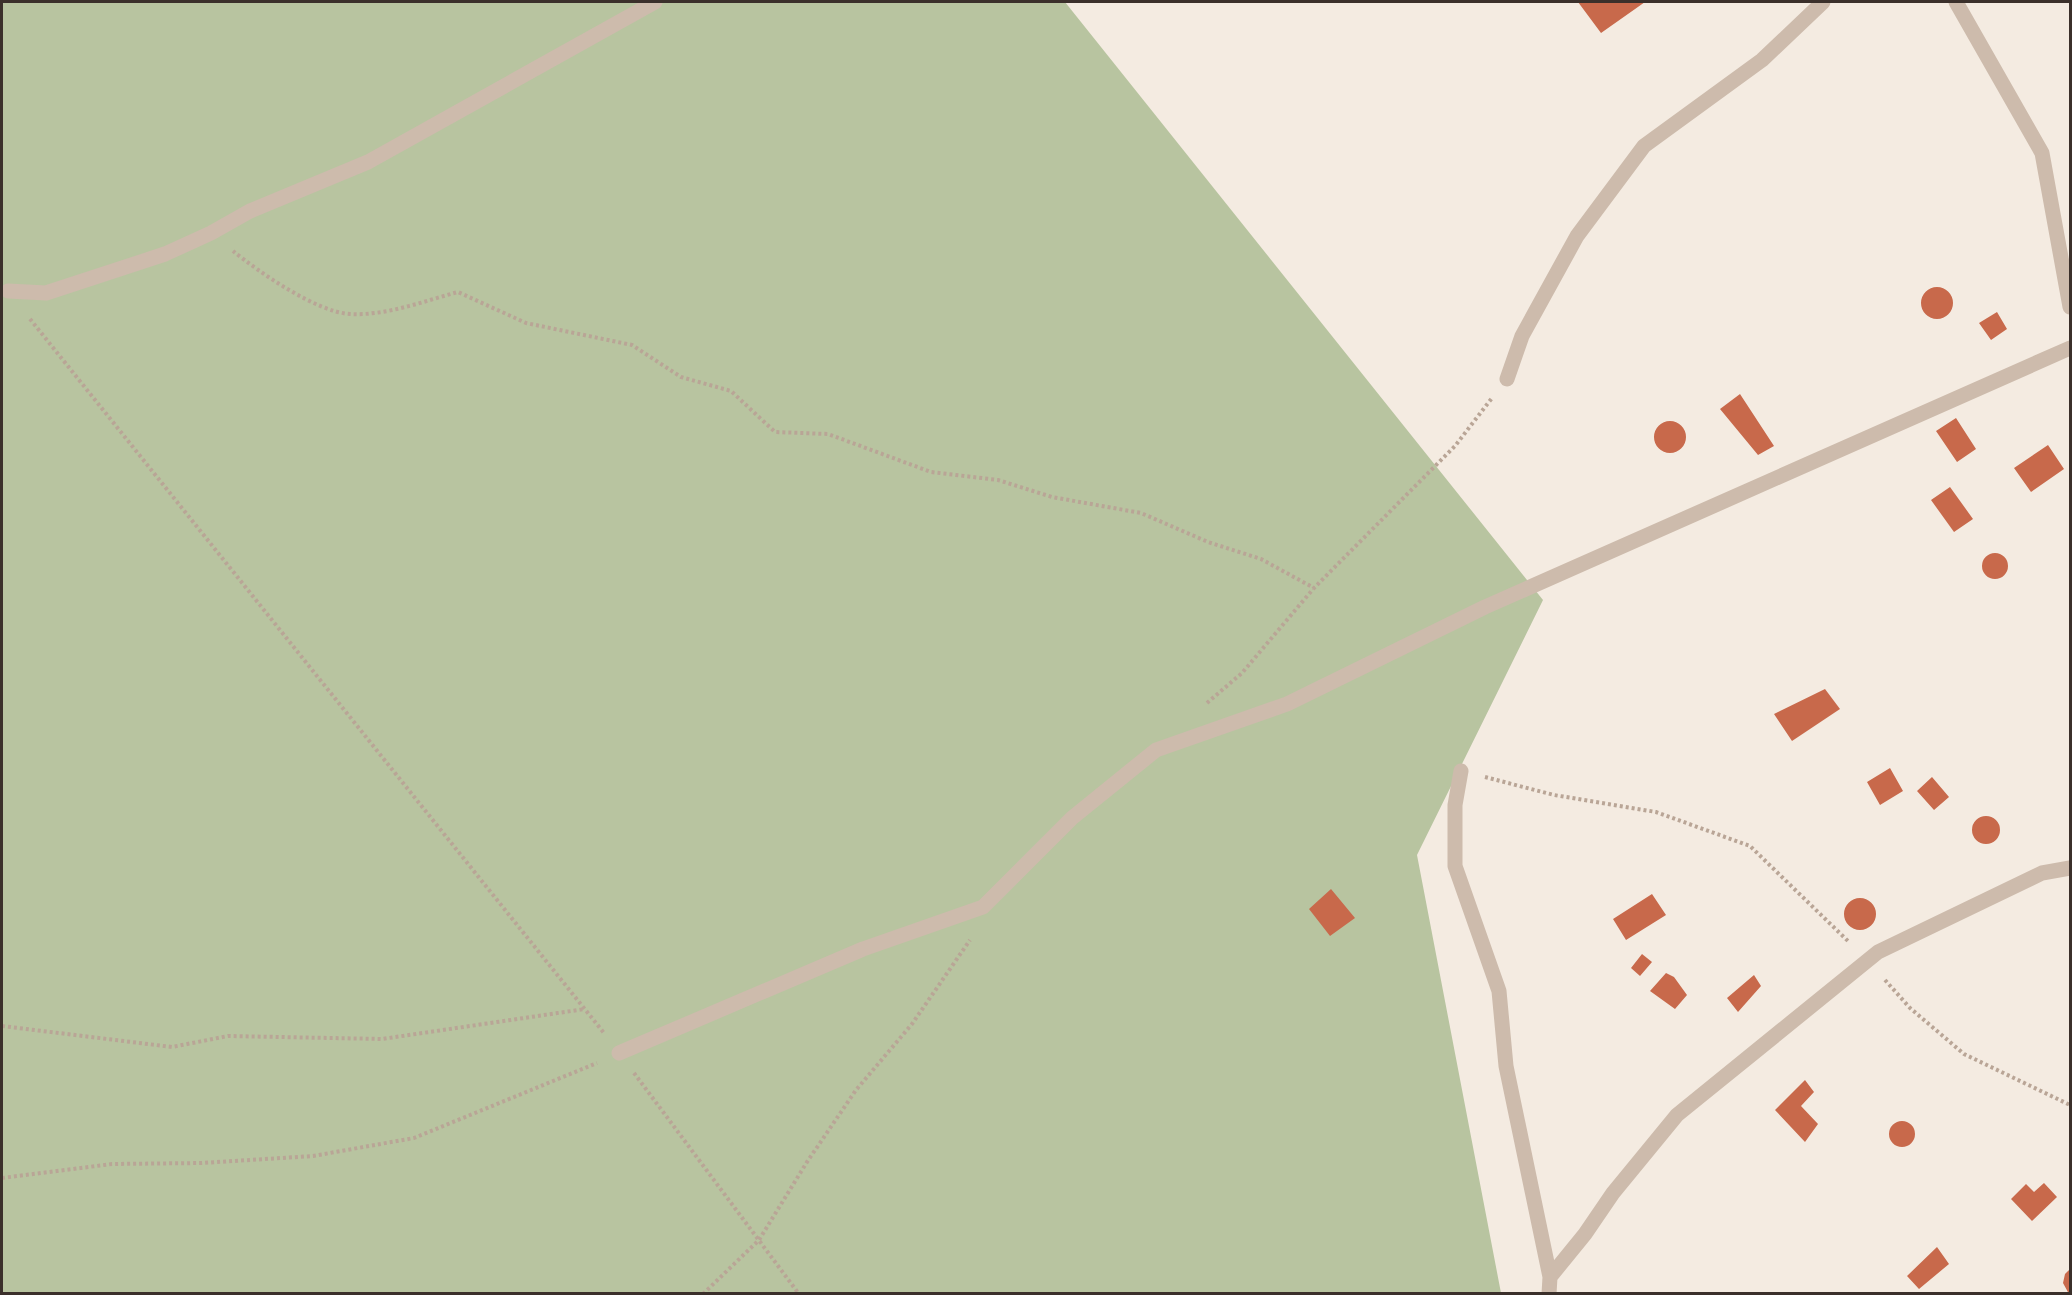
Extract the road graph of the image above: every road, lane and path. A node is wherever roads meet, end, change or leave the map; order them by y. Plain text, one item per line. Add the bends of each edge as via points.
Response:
1 (655, 2) edge
2 (1823, 2) edge
3 (1956, 2) edge
4 (211, 233) junction
5 (8, 291) joint
6 (2070, 307) edge
7 (2070, 348) edge
8 (1507, 379) joint
9 (1314, 588) junction
10 (1199, 710) dead end
11 (1461, 771) joint
12 (2070, 868) edge
13 (976, 932) dead end
14 (1868, 960) junction
15 (586, 1009) junction
16 (2, 1026) edge
17 (619, 1053) junction
18 (2070, 1105) edge
19 (2, 1178) edge
20 (759, 1240) junction
21 (1550, 1277) junction
22 (703, 1293) edge
23 (799, 1293) edge
24 (1549, 1293) edge

1 - 4 street via 369,162 250,211
2 - 8 street via 1762,60 1644,146 1577,236 1522,336
3 - 6 street via 2042,153
4 - 5 street via 165,254 46,293
4 - 9 path via 256,269 311,302 349,314 396,309 458,292 526,323 632,345 681,376 731,391 776,432 828,434 931,472 998,480 1052,497 1141,513 1208,542 1261,559
5 - 15 path
7 - 17 street via 1485,608 1287,704 1156,750 1072,818 983,907 864,949
8 - 9 path via 1455,446
9 - 10 path via 1242,673
11 - 14 path via 1554,795 1656,812 1750,846
11 - 21 street via 1455,805 1455,867 1498,991 1506,1066
12 - 14 street via 2042,873
13 - 20 path via 912,1024 856,1090
14 - 18 path via 1910,1008 1964,1054
14 - 21 street via 1677,1115
15 - 16 path via 382,1039 228,1036 172,1047
15 - 17 path
17 - 19 path via 414,1138 313,1156 112,1164
17 - 20 path
20 - 22 path
20 - 23 path
21 - 24 street

